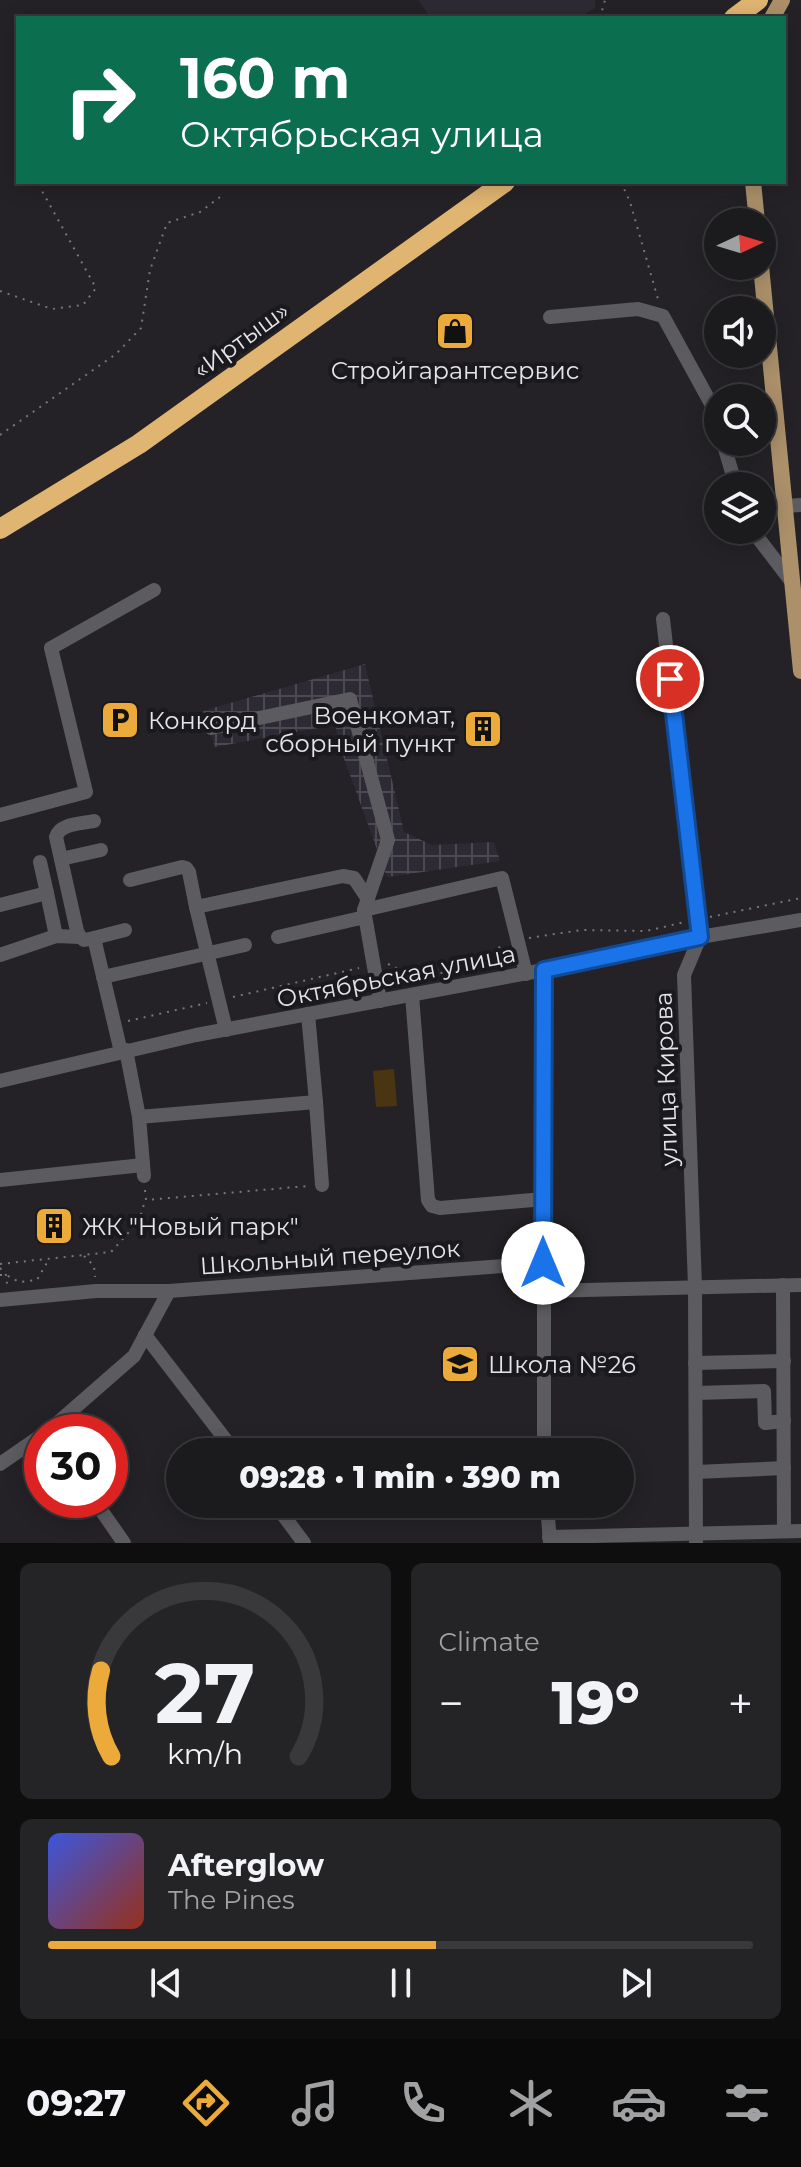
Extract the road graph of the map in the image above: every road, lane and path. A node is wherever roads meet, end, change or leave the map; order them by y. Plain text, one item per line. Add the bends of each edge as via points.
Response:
1 (758, 0) edge
2 (739, 16) edge
3 (502, 184) edge
4 (622, 184) edge
5 (753, 184) edge
6 (42, 191) dead end
7 (220, 197) dead end
8 (756, 208) edge
9 (762, 280) edge
10 (0, 291) edge
11 (663, 316) junction
12 (550, 317) dead end
13 (704, 391) edge
14 (0, 435) edge
15 (801, 505) edge
16 (784, 506) junction
17 (0, 529) edge
18 (763, 544) edge
19 (791, 581) junction
20 (154, 590) dead end
21 (663, 619) dead end
22 (801, 671) edge
23 (211, 728) dead end
24 (0, 815) edge
25 (94, 821) dead end
26 (101, 850) dead end
27 (61, 859) junction
28 (40, 862) dead end
29 (130, 880) dead end
30 (47, 893) junction
31 (801, 898) edge
32 (0, 905) edge
33 (196, 907) junction
34 (366, 909) junction
35 (698, 920) junction
36 (801, 920) edge
37 (125, 930) dead end
38 (56, 936) junction
39 (278, 937) dead end
40 (700, 937) junction
41 (87, 938) junction
42 (518, 940) junction
43 (245, 945) dead end
44 (207, 954) junction
45 (0, 955) edge
46 (373, 965) junction
47 (544, 970) junction
48 (526, 974) junction
49 (103, 977) junction
50 (412, 995) junction
51 (219, 1000) junction
52 (380, 1001) junction
53 (308, 1014) junction
54 (115, 1024) junction
55 (226, 1030) junction
56 (124, 1051) junction
57 (0, 1081) edge
58 (316, 1102) junction
59 (139, 1117) junction
60 (144, 1171) junction
61 (0, 1180) edge
62 (322, 1185) joint
63 (544, 1199) junction
64 (146, 1200) junction
65 (83, 1255) junction
66 (49, 1258) junction
67 (543, 1263) junction
68 (0, 1266) edge
69 (0, 1275) edge
70 (6, 1275) junction
71 (783, 1285) junction
72 (801, 1285) edge
73 (695, 1287) junction
74 (96, 1291) junction
75 (169, 1291) junction
76 (543, 1291) junction
77 (4, 1299) edge
78 (145, 1335) junction
79 (784, 1361) junction
80 (695, 1363) junction
81 (696, 1393) junction
82 (67, 1414) edge
83 (784, 1421) junction
84 (224, 1438) edge
85 (544, 1438) edge
86 (24, 1448) edge
87 (0, 1464) edge
88 (784, 1468) junction
89 (696, 1472) junction
90 (107, 1518) edge
91 (285, 1518) edge
92 (548, 1518) edge
93 (784, 1531) junction
94 (801, 1531) edge
95 (696, 1538) edge
96 (550, 1540) edge
97 (124, 1543) edge
98 (304, 1543) edge

1 - 2 highway
3 - 17 highway, «Иртыш» via 139,444
4 - 11 path
5 - 8 main road
6 - 10 path via 96,288 83,305 52,309
7 - 14 path via 200,212 167,223 150,270 141,328 116,354
9 - 16 main road
11 - 12 street via 638,309
11 - 13 street
15 - 16 street
16 - 19 main road
18 - 19 street
19 - 22 main road
20 - 24 street via 51,648 86,792
21 - 35 street, улица Кирова
23 - 34 street via 350,699 388,840
25 - 27 street via 57,832
26 - 27 street
27 - 41 street
28 - 30 street
29 - 33 street via 186,868
30 - 32 street
30 - 38 street
31 - 35 path
33 - 34 street via 343,876 354,878
33 - 44 street
34 - 39 street
34 - 42 street via 502,878
34 - 46 street
35 - 40 street, улица Кирова
35 - 42 path via 646,931 581,930
36 - 40 street, Октябрьская улица
37 - 41 street
38 - 41 street
38 - 45 street
40 - 47 street, Октябрьская улица
40 - 73 street, улица Кирова via 684,975
41 - 49 street
42 - 46 path via 468,967 423,977 385,962
42 - 48 street
43 - 44 street
44 - 49 street
44 - 51 street
46 - 51 path
46 - 52 street
47 - 48 street, Октябрьская улица
47 - 63 street
48 - 50 street, Октябрьская улица
49 - 54 street
50 - 52 street, Октябрьская улица
50 - 63 street via 428,1200 440,1208
51 - 54 path
51 - 55 street
52 - 53 street, Октябрьская улица
53 - 55 street, Октябрьская улица
53 - 58 street
54 - 56 street
55 - 56 street, Октябрьская улица
56 - 57 street, Октябрьская улица
56 - 59 street
58 - 59 street
58 - 62 street
59 - 60 street
60 - 61 street
60 - 64 path
62 - 64 path
63 - 67 street
64 - 65 path via 139,1221 111,1252
65 - 66 path
65 - 74 path via 94,1266
66 - 68 path
66 - 70 path via 37,1280 19,1282
67 - 75 street, Школьный переулок
67 - 76 street
68 - 70 path
69 - 70 path
70 - 77 path
71 - 72 street
71 - 73 street
71 - 79 street
73 - 76 street
73 - 80 street, улица Кирова
74 - 75 street, Школьный переулок
74 - 77 street, Школьный переулок
75 - 78 street, Школьный переулок
76 - 85 street
78 - 82 street, Школьный переулок via 134,1356
78 - 84 street
79 - 80 street
79 - 83 street
80 - 81 street, улица Кирова
81 - 83 street via 764,1391 765,1423
81 - 89 street, улица Кирова
83 - 88 street
86 - 87 street, Школьный переулок
88 - 89 street
88 - 93 street
89 - 95 street, улица Кирова
90 - 97 street
91 - 98 street
92 - 96 street
93 - 94 street
93 - 95 street
95 - 96 street

